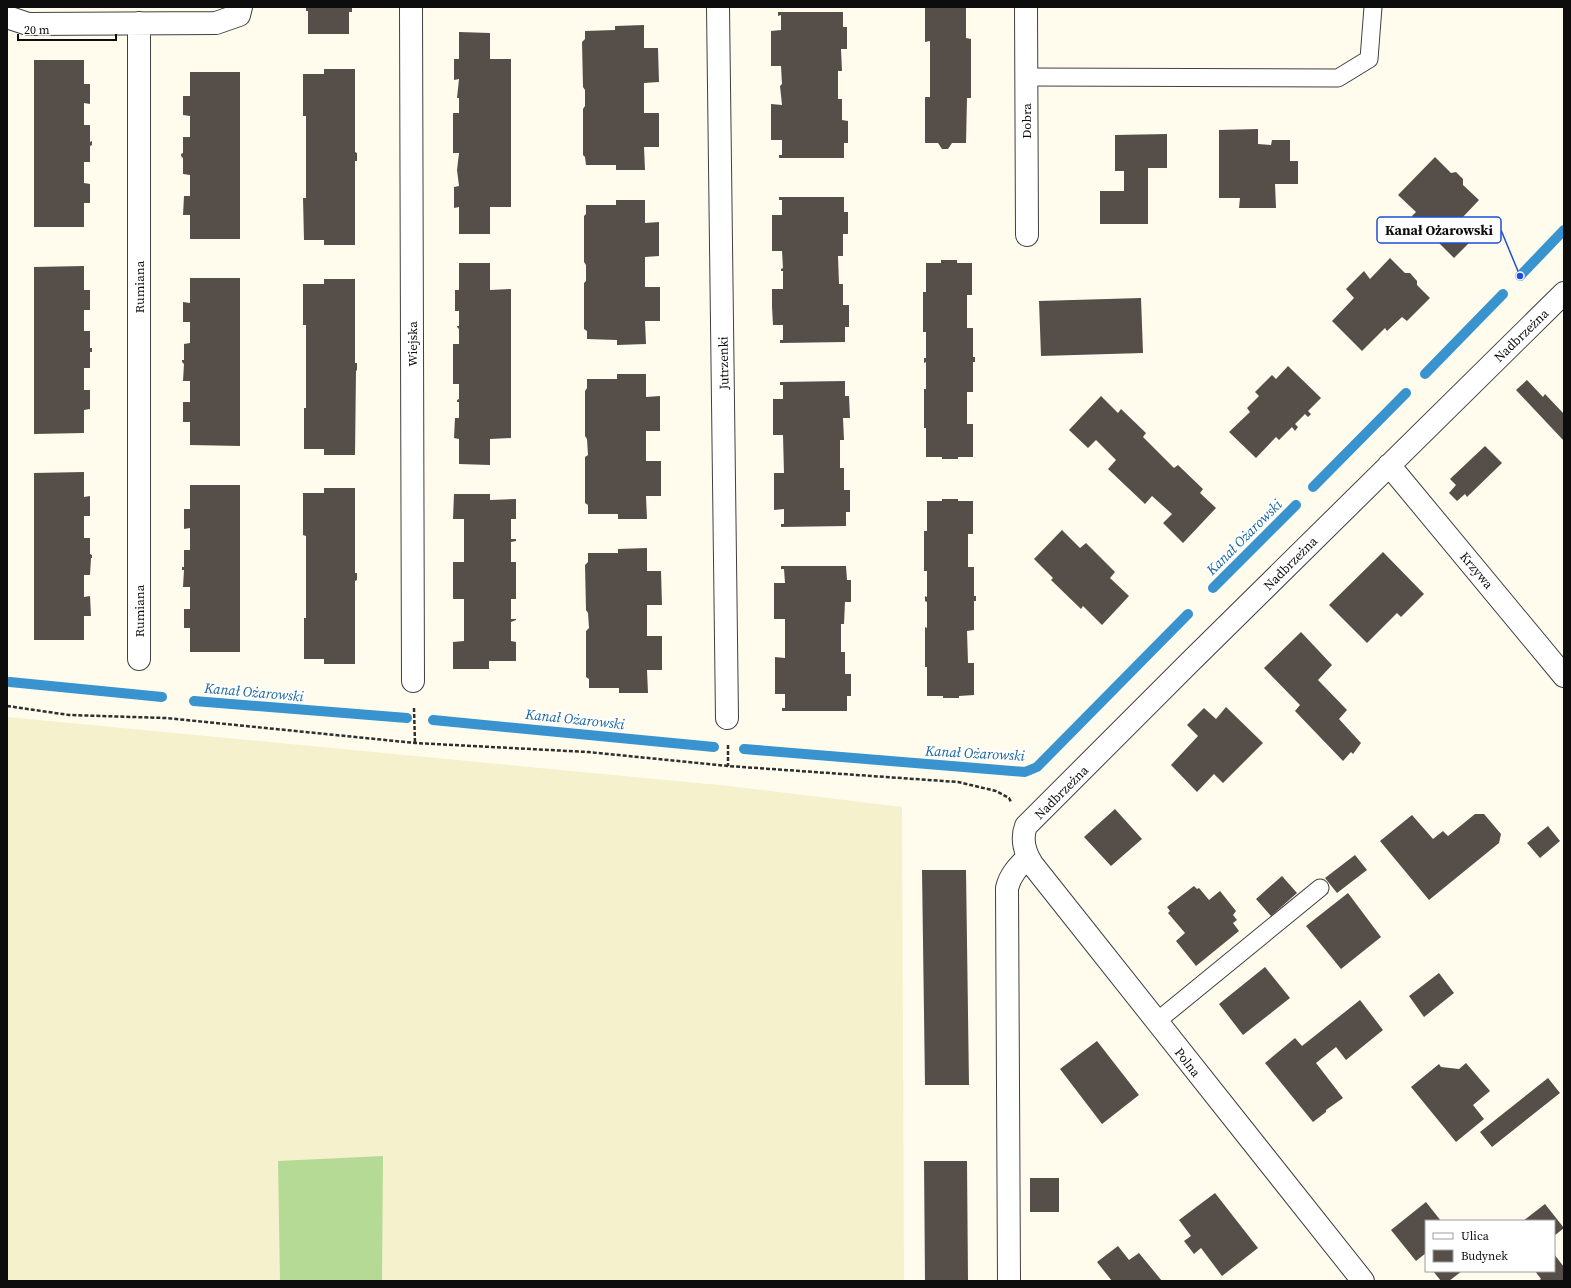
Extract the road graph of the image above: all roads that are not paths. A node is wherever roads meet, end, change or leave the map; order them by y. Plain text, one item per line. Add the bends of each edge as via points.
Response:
1 (241, 7) edge
2 (410, 7) edge
3 (718, 7) edge
4 (1026, 7) edge
5 (1373, 7) edge
6 (7, 17) edge
7 (139, 23) junction
8 (1026, 77) junction
9 (1027, 235) dead end
10 (1564, 293) edge
11 (1389, 464) junction
12 (139, 660) dead end
13 (1564, 676) edge
14 (413, 681) road end
15 (727, 718) dead end
16 (1026, 840) junction
17 (1320, 888) dead end
18 (1156, 1022) junction
19 (1009, 1281) edge
20 (1363, 1281) edge

1 - 7 street via 239,15 216,23
2 - 14 street, Wiejska
3 - 15 street, Jutrzenki
4 - 8 street, Dobra
5 - 8 lane via 1369,59 1338,78
6 - 7 street via 28,24
7 - 12 street, Rumiana
8 - 9 street, Dobra
10 - 11 street, Nadbrzeżna
11 - 13 street, Krzywa
11 - 16 street, Nadbrzeżna
16 - 18 street, Polna via 1032,864
16 - 19 street, Nadbrzeżna via 1007,888
17 - 18 lane
18 - 20 street, Polna

